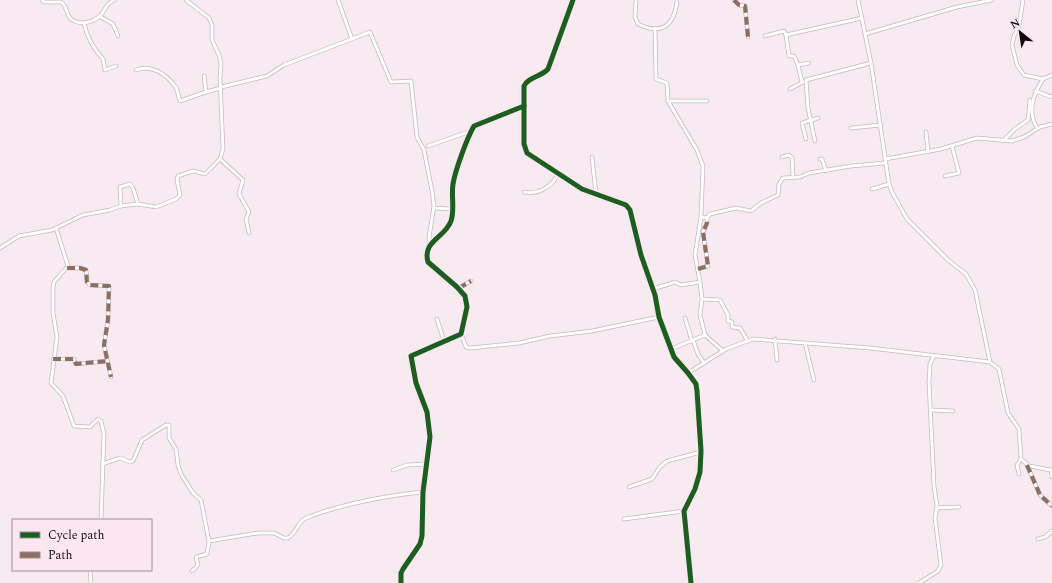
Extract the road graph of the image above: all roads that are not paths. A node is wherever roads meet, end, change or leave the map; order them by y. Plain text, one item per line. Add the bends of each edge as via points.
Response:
1 (42, 0) edge
2 (114, 0) edge
3 (186, 0) edge
4 (338, 0) edge
5 (573, 0) edge
6 (636, 0) edge
7 (677, 0) edge
8 (734, 0) edge
9 (858, 0) edge
10 (992, 0) edge
11 (1023, 0) edge
12 (99, 16) junction
13 (862, 18) junction
14 (84, 23) junction
15 (655, 28) junction
16 (865, 34) junction
17 (786, 35) junction
18 (118, 36) dead end
19 (765, 36) dead end
20 (748, 37) dead end
21 (352, 38) junction
22 (809, 63) dead end
23 (870, 63) junction
24 (798, 65) junction
25 (116, 66) dead end
26 (136, 70) dead end
27 (1052, 75) edge
28 (204, 76) dead end
29 (1043, 79) junction
30 (806, 80) junction
31 (802, 82) junction
32 (221, 87) junction
33 (790, 89) dead end
34 (1035, 91) junction
35 (206, 92) junction
36 (1052, 97) edge
37 (1030, 100) dead end
38 (668, 101) junction
39 (707, 101) dead end
40 (524, 106) junction
41 (818, 118) dead end
42 (811, 120) junction
43 (1052, 124) edge
44 (881, 125) junction
45 (851, 128) dead end
46 (1038, 128) junction
47 (471, 131) junction
48 (926, 132) dead end
49 (806, 139) dead end
50 (815, 141) dead end
51 (1003, 141) junction
52 (428, 146) dead end
53 (952, 146) junction
54 (928, 152) junction
55 (592, 157) dead end
56 (782, 157) dead end
57 (220, 159) junction
58 (820, 159) dead end
59 (885, 161) junction
60 (826, 171) junction
61 (558, 174) junction
62 (793, 176) junction
63 (945, 176) dead end
64 (889, 184) junction
65 (872, 189) dead end
66 (524, 192) dead end
67 (596, 194) junction
68 (138, 204) junction
69 (121, 206) junction
70 (434, 208) junction
71 (452, 209) junction
72 (701, 217) junction
73 (707, 218) junction
74 (56, 228) junction
75 (249, 233) dead end
76 (430, 243) junction
77 (0, 248) edge
78 (67, 268) junction
79 (698, 269) junction
80 (471, 281) dead end
81 (700, 282) junction
82 (459, 288) junction
83 (653, 289) junction
84 (702, 300) junction
85 (659, 317) junction
86 (685, 318) dead end
87 (437, 319) dead end
88 (461, 334) junction
89 (705, 335) junction
90 (775, 339) junction
91 (693, 340) junction
92 (747, 340) junction
93 (444, 341) junction
94 (805, 343) junction
95 (671, 349) junction
96 (723, 351) junction
97 (934, 356) junction
98 (54, 359) junction
99 (777, 360) dead end
100 (107, 361) junction
101 (990, 362) junction
102 (704, 363) junction
103 (688, 374) junction
104 (111, 376) dead end
105 (814, 380) dead end
106 (931, 410) junction
107 (952, 411) dead end
108 (701, 452) junction
109 (1021, 459) junction
110 (102, 464) junction
111 (428, 464) junction
112 (1027, 465) junction
113 (1051, 469) edge
114 (393, 470) dead end
115 (1018, 474) dead end
116 (1052, 477) edge
117 (629, 487) dead end
118 (423, 492) junction
119 (1052, 506) edge
120 (959, 507) dead end
121 (937, 508) junction
122 (684, 511) junction
123 (101, 519) edge
124 (624, 519) dead end
125 (1052, 531) edge
126 (1038, 538) dead end
127 (209, 541) junction
128 (90, 571) edge
129 (192, 571) dead end
130 (91, 583) edge
131 (402, 583) edge
132 (691, 583) edge
133 (919, 583) edge

1 - 14 street via 61,2 72,20
2 - 12 street via 105,6
3 - 32 street via 204,12 212,25 212,40 221,64
4 - 21 street
5 - 40 street via 548,69 544,74 525,84
6 - 15 street via 635,17 638,24
7 - 15 street via 671,23
8 - 20 street via 745,6
9 - 13 street
10 - 16 street via 957,7
11 - 29 street via 1019,26 1012,41 1014,56 1024,75
12 - 14 street
12 - 18 street via 113,24
13 - 16 street
13 - 17 street
14 - 25 street via 88,39 103,59 105,70
15 - 38 street via 656,79 667,83
16 - 23 street
17 - 19 street via 784,31
17 - 24 street via 789,56 794,56
21 - 32 street via 284,66 267,76
21 - 70 street via 370,32 391,82 410,81 414,121 430,176
22 - 24 street
23 - 30 street
23 - 44 street
24 - 31 street
26 - 35 street via 143,68 158,71 175,86 180,101
27 - 29 street
28 - 35 street
29 - 34 street
30 - 31 street
30 - 42 street
31 - 33 street
32 - 35 street
32 - 57 street via 224,140
34 - 36 street
34 - 46 street via 1032,120
37 - 51 street via 1028,120
38 - 39 street
38 - 72 street via 697,150 703,166
40 - 47 street via 475,124
40 - 61 street via 526,151
41 - 42 street
42 - 49 street via 802,123
42 - 50 street
43 - 46 street
44 - 45 street
44 - 59 street
46 - 51 street via 1020,138
47 - 52 street
47 - 71 street via 455,174
48 - 54 street
51 - 53 street via 977,138
53 - 54 street
53 - 63 street via 959,173
54 - 59 street
55 - 67 street
56 - 62 street via 789,155 792,158
57 - 68 street via 205,174 193,170 178,176 180,195 176,199 156,207
57 - 75 street via 243,180 239,194 249,212 246,219
58 - 60 street
59 - 60 street
59 - 64 street
60 - 62 street
61 - 66 street via 552,184 544,189 534,193
61 - 67 street via 582,189
62 - 73 street via 781,179 778,195 751,211 736,208 710,214
64 - 65 street
64 - 101 street via 907,219 972,281
67 - 83 street via 629,207
68 - 69 street
68 - 69 street via 130,184 120,187
69 - 74 street via 83,215
70 - 71 street
70 - 76 street
71 - 76 street via 449,225
72 - 73 street
72 - 79 street via 695,255
73 - 79 street via 703,232 708,266
74 - 77 street via 19,236
74 - 78 street
76 - 82 street via 427,250 428,262
78 - 98 street via 54,282 53,288 53,313 57,337
78 - 100 street via 86,270 90,285 109,286 104,345
79 - 81 street
80 - 82 street
81 - 83 street via 675,282
81 - 84 street
82 - 88 street via 466,302
83 - 85 street
84 - 89 street via 700,315
84 - 92 street via 720,300 728,315 728,321 732,322 733,328 740,328
85 - 88 street via 519,343 470,348 466,347
85 - 95 street
86 - 91 street
87 - 93 street
88 - 93 street
89 - 91 street
89 - 96 street
90 - 92 street
90 - 94 street
90 - 99 street
91 - 95 street
91 - 102 street
92 - 96 street
93 - 111 street via 411,356 416,383 429,419
94 - 97 street
94 - 105 street
95 - 103 street via 674,357
96 - 102 street
97 - 101 street
97 - 106 street via 930,364 929,382
98 - 100 street via 74,359 76,364
98 - 110 street via 51,385 62,396 74,426 90,427 99,419 101,421 104,434
100 - 104 street
101 - 109 street via 999,369 1008,413 1019,429
102 - 103 street
103 - 108 street via 698,391
106 - 107 street
106 - 121 street
108 - 117 street via 666,461 652,479
108 - 122 street via 698,481
109 - 112 street
109 - 115 street via 1017,466
110 - 123 street
110 - 127 street via 120,458 133,461 142,440 169,425 170,441 178,453 179,468 193,493 201,500
111 - 114 street via 407,465
111 - 118 street
112 - 113 street
112 - 119 street via 1040,495
113 - 116 street
118 - 127 street via 344,506 307,518 288,538 274,533 258,533
118 - 131 street via 422,536 418,548 401,573
120 - 121 street
121 - 133 street via 935,518 941,565 938,571
122 - 124 street
122 - 132 street
125 - 126 street via 1045,537
127 - 129 street via 206,554 196,557 198,565
128 - 130 street

